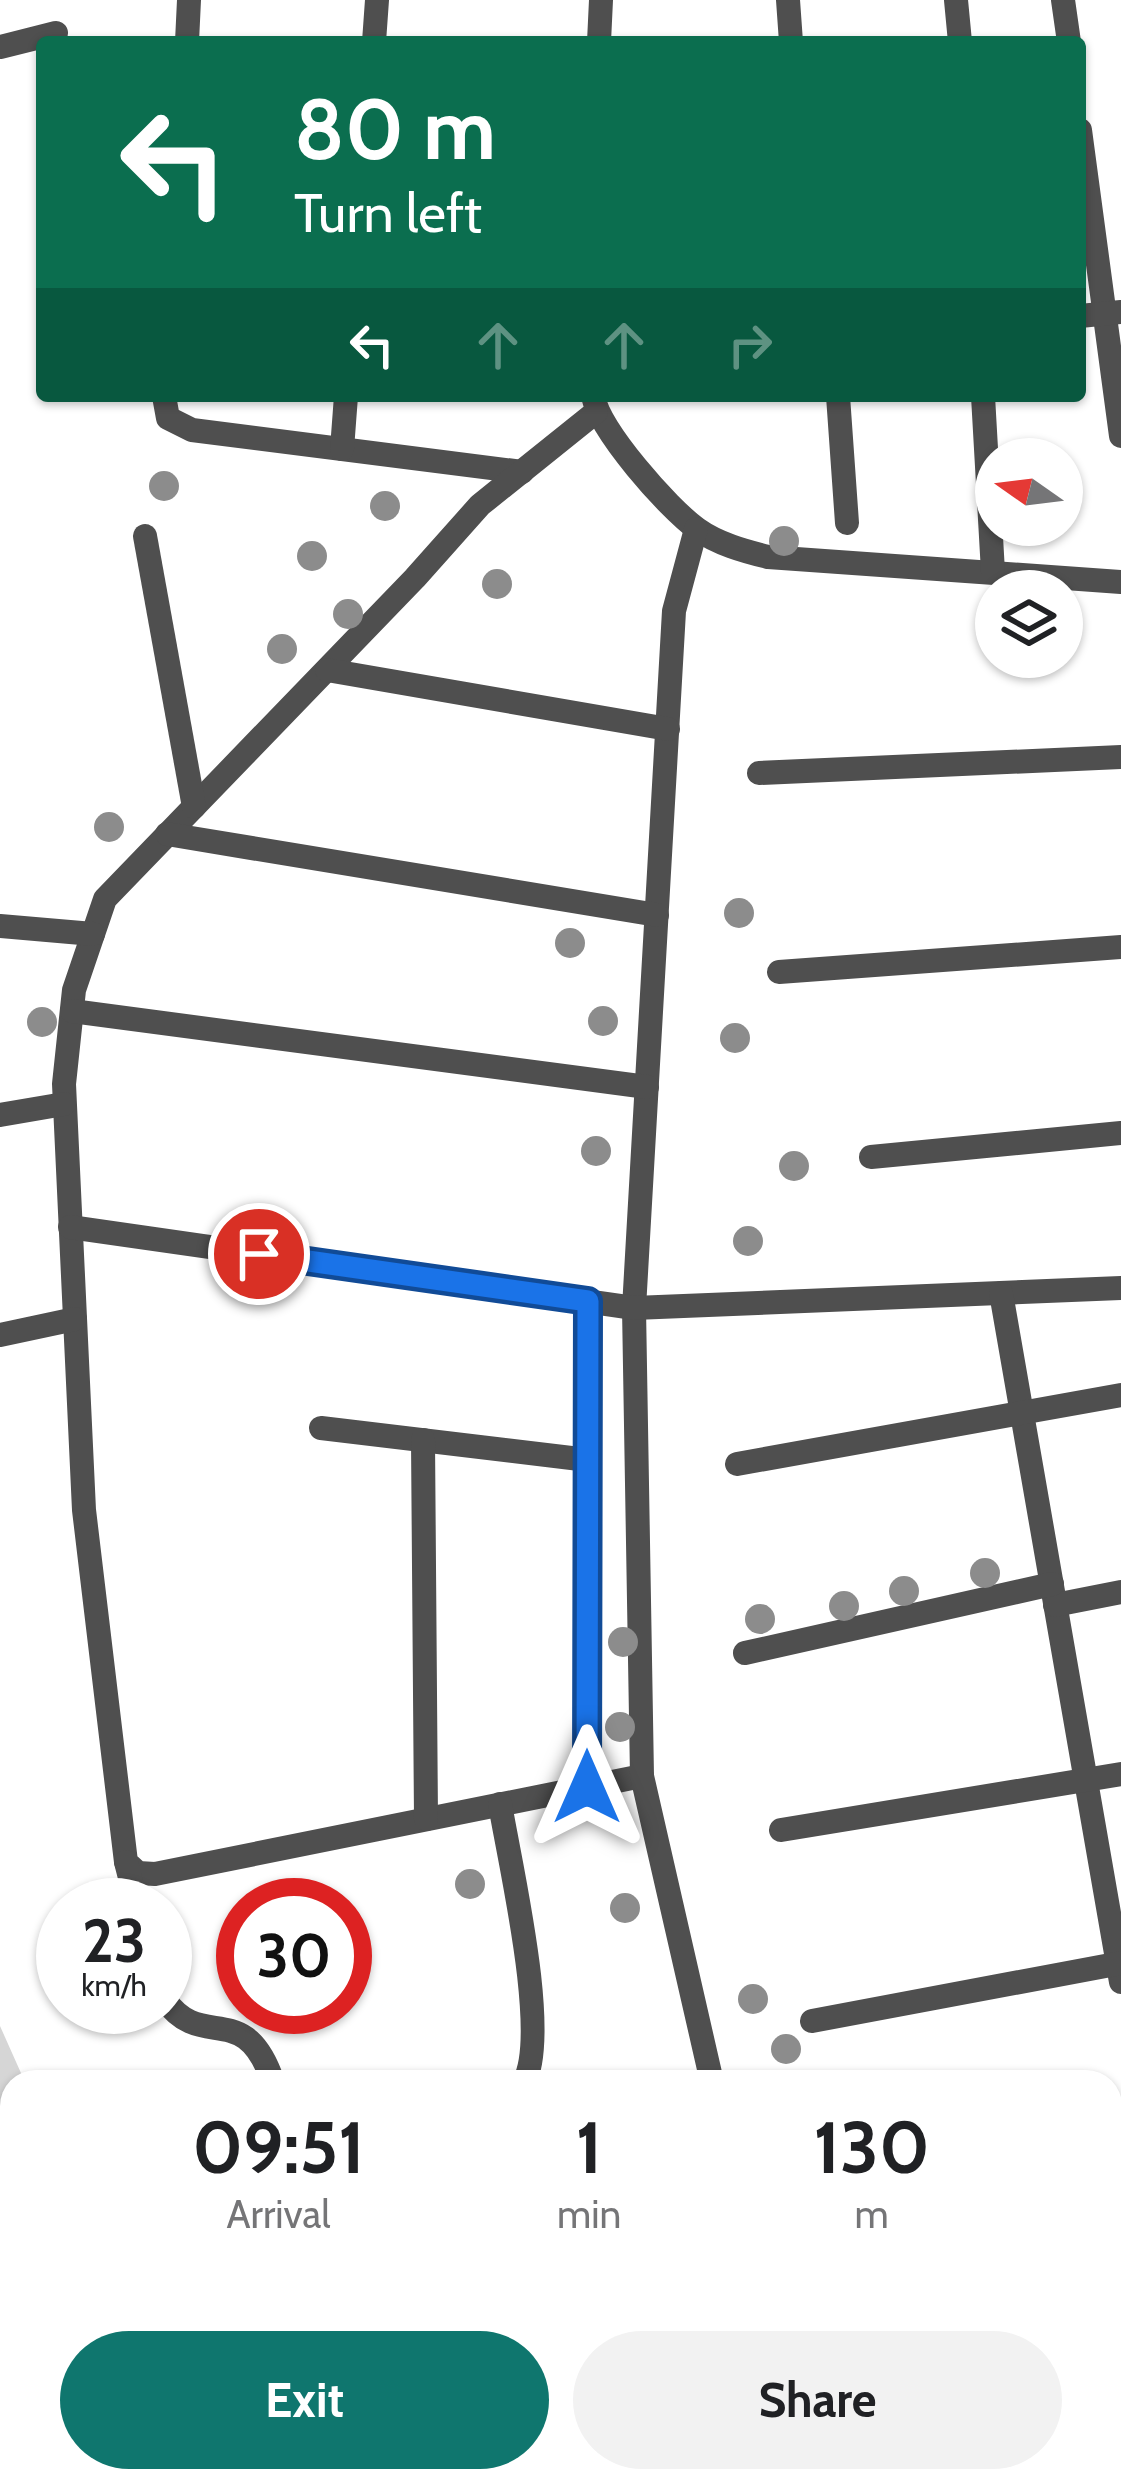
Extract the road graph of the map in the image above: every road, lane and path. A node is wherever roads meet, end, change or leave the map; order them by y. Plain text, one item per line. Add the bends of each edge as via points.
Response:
1 (189, 0) edge
2 (377, 0) edge
3 (601, 0) edge
4 (788, 0) edge
5 (956, 0) edge
6 (1063, 0) edge
7 (56, 33) dead end
8 (43, 36) edge
9 (187, 36) edge
10 (374, 36) edge
11 (599, 36) edge
12 (791, 36) edge
13 (960, 36) edge
14 (1068, 36) edge
15 (36, 38) edge
16 (0, 46) edge
17 (1086, 180) edge
18 (1102, 314) edge
19 (165, 402) edge
20 (346, 402) edge
21 (838, 402) edge
22 (983, 402) edge
23 (594, 404) edge
24 (1121, 436) edge
25 (342, 448) junction
26 (522, 472) junction
27 (847, 524) dead end
28 (696, 529) junction
29 (145, 536) dead end
30 (993, 570) edge
31 (975, 571) edge
32 (1083, 578) edge
33 (1121, 581) edge
34 (327, 670) junction
35 (668, 729) junction
36 (1121, 757) edge
37 (759, 772) dead end
38 (194, 807) junction
39 (167, 835) junction
40 (657, 915) junction
41 (0, 926) edge
42 (93, 934) junction
43 (1121, 947) edge
44 (779, 972) dead end
45 (72, 1011) junction
46 (647, 1087) junction
47 (64, 1104) junction
48 (0, 1115) edge
49 (1121, 1133) edge
50 (871, 1157) dead end
51 (70, 1227) junction
52 (1121, 1288) edge
53 (1001, 1293) junction
54 (588, 1301) junction
55 (634, 1308) junction
56 (75, 1319) junction
57 (0, 1335) edge
58 (1121, 1395) edge
59 (1022, 1412) junction
60 (321, 1428) dead end
61 (423, 1440) junction
62 (588, 1460) junction
63 (737, 1464) dead end
64 (1121, 1592) edge
65 (1054, 1594) junction
66 (745, 1653) dead end
67 (1121, 1774) edge
68 (642, 1776) junction
69 (1086, 1782) junction
70 (587, 1787) junction
71 (500, 1804) junction
72 (426, 1819) junction
73 (782, 1829) dead end
74 (126, 1862) junction
75 (130, 1878) edge
76 (1120, 1970) edge
77 (192, 2021) edge
78 (812, 2021) dead end
79 (268, 2070) edge
80 (531, 2070) edge
81 (709, 2070) edge

1 - 9 street
2 - 10 street
3 - 11 street
4 - 12 street
5 - 13 street
6 - 14 street
7 - 8 street
15 - 16 street
17 - 18 street
18 - 24 street
19 - 25 street via 180,427
20 - 25 street
21 - 27 street
22 - 30 street
23 - 26 street
23 - 28 street via 612,440
25 - 26 street
26 - 34 street via 479,506
28 - 31 street via 768,557
28 - 35 street via 674,611
29 - 38 street
32 - 33 street
34 - 35 street
34 - 38 street
35 - 40 street
36 - 37 street
38 - 39 street
39 - 40 street
39 - 42 street via 105,898
40 - 46 street
41 - 42 street
42 - 45 street
43 - 44 street
45 - 46 street
45 - 47 street
46 - 55 street
47 - 48 street
47 - 51 street
49 - 50 street
51 - 54 street
51 - 56 street
52 - 53 street
53 - 55 street
53 - 59 street
54 - 55 street
54 - 62 street
55 - 68 street
56 - 57 street
56 - 74 street via 84,1510
58 - 59 street
59 - 63 street
59 - 65 street
60 - 61 street
61 - 62 street
61 - 72 street
62 - 70 street
64 - 65 street
65 - 66 street
65 - 69 street
67 - 69 street
68 - 70 street
68 - 81 street
69 - 73 street
69 - 76 street
70 - 71 street
71 - 72 street
71 - 80 street via 533,2010
72 - 74 street via 155,1874
74 - 75 street
76 - 78 street
77 - 79 street via 242,2033

